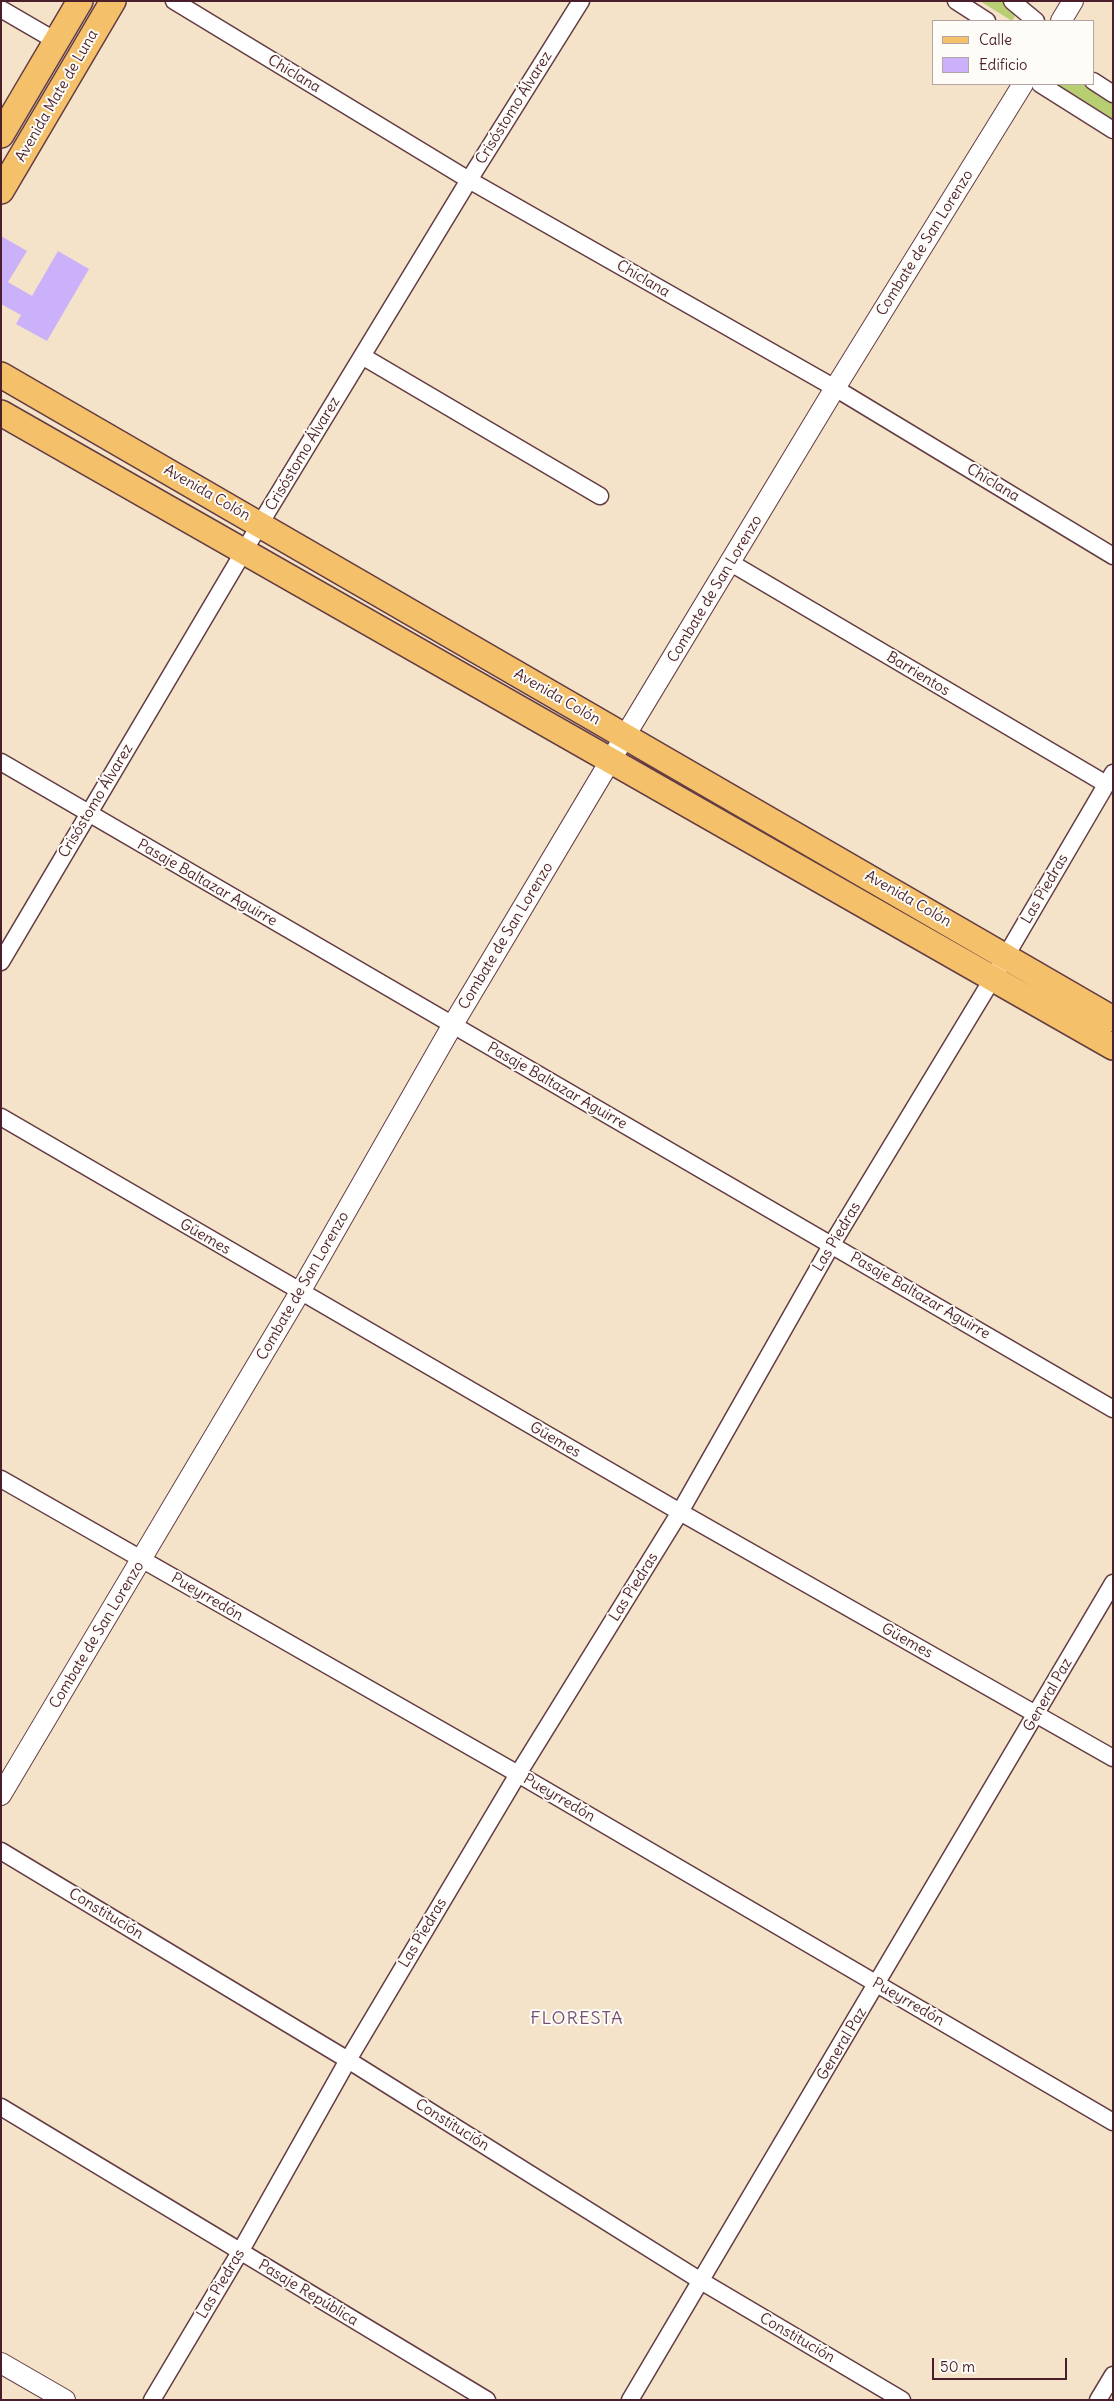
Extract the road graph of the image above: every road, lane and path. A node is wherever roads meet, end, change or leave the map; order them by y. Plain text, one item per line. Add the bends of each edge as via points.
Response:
1 (80, 1) edge
2 (113, 1) edge
3 (174, 1) edge
4 (581, 1) edge
5 (956, 1) edge
6 (1012, 1) edge
7 (1073, 1) edge
8 (1, 9) edge
9 (985, 20) edge
10 (1035, 20) edge
11 (1062, 20) edge
12 (56, 41) junction
13 (1094, 82) edge
14 (1023, 85) edge
15 (1042, 85) edge
16 (1113, 94) edge
17 (1113, 130) edge
18 (1, 135) edge
19 (469, 180) junction
20 (1, 191) edge
21 (362, 356) junction
22 (1, 375) edge
23 (835, 388) junction
24 (1, 412) edge
25 (600, 496) dead end
26 (260, 524) junction
27 (244, 552) junction
28 (1113, 556) edge
29 (731, 563) junction
30 (625, 736) junction
31 (610, 761) junction
32 (1, 762) edge
33 (1109, 779) edge
34 (88, 813) junction
35 (1006, 956) junction
36 (1, 962) edge
37 (993, 978) junction
38 (1113, 1019) edge
39 (452, 1026) junction
40 (1113, 1047) edge
41 (1, 1117) edge
42 (832, 1244) junction
43 (300, 1292) junction
44 (1113, 1409) edge
45 (1, 1479) edge
46 (680, 1512) junction
47 (141, 1560) junction
48 (1113, 1584) edge
49 (1037, 1714) junction
50 (1113, 1758) edge
51 (518, 1774) junction
52 (1, 1795) edge
53 (1, 1851) edge
54 (878, 1984) junction
55 (348, 2060) junction
56 (1, 2108) edge
57 (1113, 2122) edge
58 (240, 2252) junction
59 (701, 2282) junction
60 (1, 2363) edge
61 (1113, 2375) edge
62 (65, 2400) edge
63 (152, 2400) edge
64 (487, 2400) edge
65 (630, 2400) edge
66 (902, 2400) edge
67 (1098, 2400) edge

1 - 12 main road, Avenida Mate de Luna
2 - 20 main road, Avenida Mate de Luna
3 - 19 street, Chiclana
4 - 19 street, Crisóstomo Álvarez
5 - 9 street
6 - 10 street
7 - 11 street
8 - 12 street
12 - 18 main road, Avenida Mate de Luna
13 - 16 street
14 - 23 street, Combate de San Lorenzo
15 - 17 street
19 - 21 street, Crisóstomo Álvarez
19 - 23 street, Chiclana
21 - 25 street
21 - 26 street, Crisóstomo Álvarez
22 - 26 main road, Avenida Colón
23 - 28 street, Chiclana
23 - 29 street, Combate de San Lorenzo
24 - 27 main road, Avenida Colón
26 - 27 street, Crisóstomo Álvarez
26 - 30 main road, Avenida Colón
27 - 31 main road, Avenida Colón
27 - 34 street, Crisóstomo Álvarez
29 - 30 street, Combate de San Lorenzo
29 - 33 street, Barrientos
30 - 31 street, Combate de San Lorenzo
30 - 35 main road, Avenida Colón
31 - 37 main road, Avenida Colón
31 - 39 street, Combate de San Lorenzo
32 - 34 street, Pasaje Baltazar Aguirre
33 - 35 street, Las Piedras
34 - 36 street, Crisóstomo Álvarez
34 - 39 street, Pasaje Baltazar Aguirre
35 - 37 street, Las Piedras
35 - 38 main road, Avenida Colón
37 - 40 main road, Avenida Colón
37 - 42 street, Las Piedras
39 - 42 street, Pasaje Baltazar Aguirre
39 - 43 street, Combate de San Lorenzo
41 - 43 street, Güemes
42 - 44 street, Pasaje Baltazar Aguirre
42 - 46 street, Las Piedras
43 - 46 street, Güemes
43 - 47 street, Combate de San Lorenzo
45 - 47 street, Pueyrredón
46 - 49 street, Güemes
46 - 51 street, Las Piedras
47 - 51 street, Pueyrredón
47 - 52 street, Combate de San Lorenzo
48 - 49 street, General Paz
49 - 50 street, Güemes
49 - 54 street, General Paz
51 - 54 street, Pueyrredón
51 - 55 street, Las Piedras
53 - 55 street, Constitución
54 - 57 street, Pueyrredón
54 - 59 street, General Paz
55 - 58 street, Las Piedras
55 - 59 street, Constitución
56 - 58 street, Pasaje República
58 - 63 street, Las Piedras
58 - 64 street, Pasaje República
59 - 65 street, General Paz
59 - 66 street, Constitución
60 - 62 street
61 - 67 street

